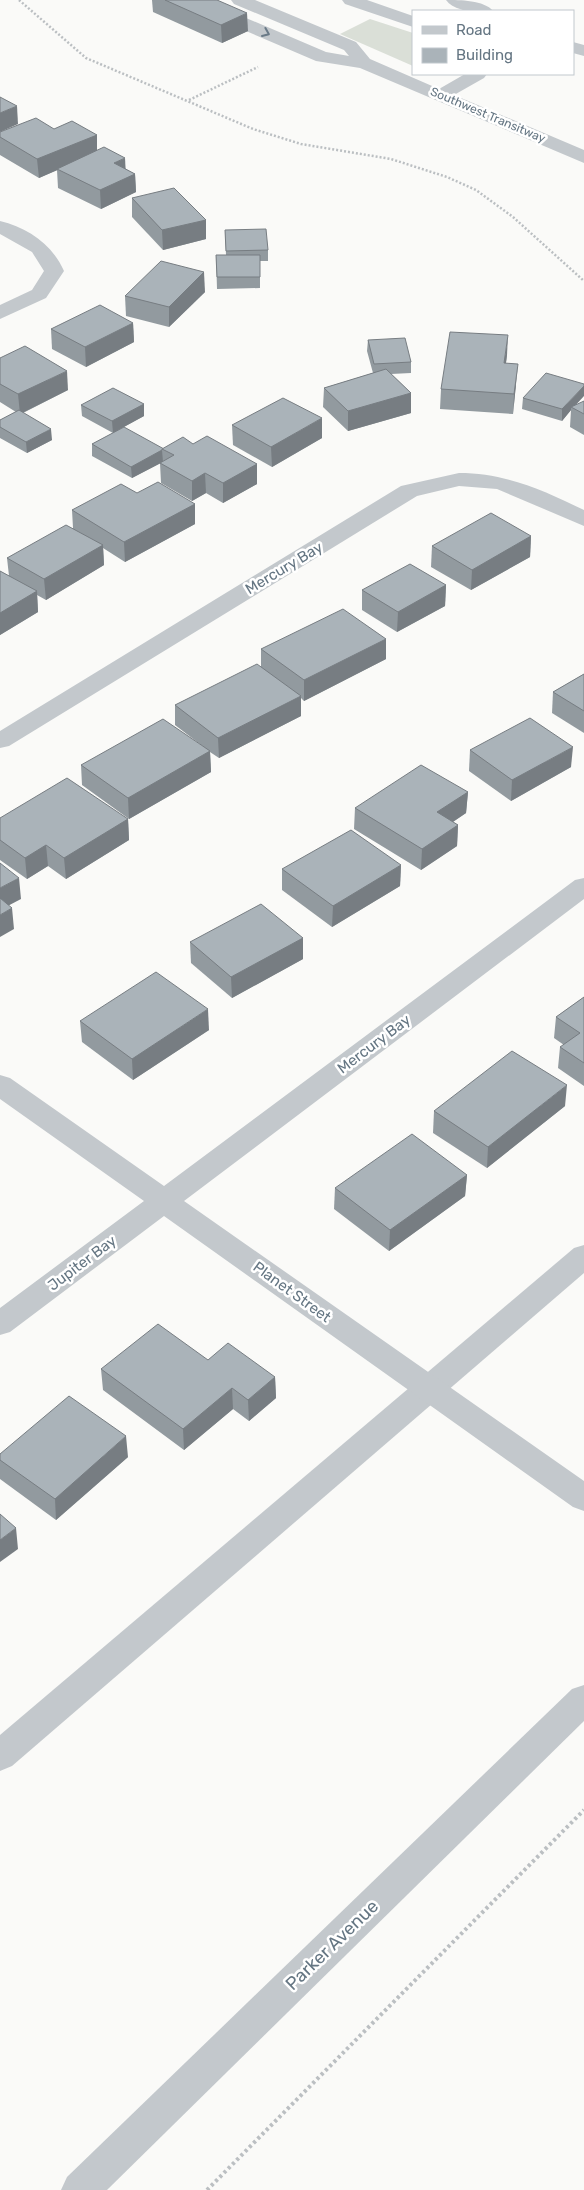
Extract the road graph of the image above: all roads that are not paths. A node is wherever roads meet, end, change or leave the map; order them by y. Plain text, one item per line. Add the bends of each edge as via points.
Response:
1 (189, 0) edge
2 (240, 0) edge
3 (351, 0) edge
4 (455, 0) edge
5 (481, 10) edge
6 (412, 22) edge
7 (364, 63) junction
8 (476, 75) edge
9 (441, 95) junction
10 (584, 157) edge
11 (0, 227) edge
12 (0, 313) edge
13 (584, 519) edge
14 (0, 741) edge
15 (584, 886) edge
16 (0, 1085) edge
17 (164, 1201) junction
18 (584, 1256) edge
19 (0, 1324) edge
20 (428, 1389) junction
21 (584, 1498) edge
22 (584, 1699) edge
23 (0, 1756) edge
24 (80, 2190) edge

1 -> 7 street, Southwest Transitway via 322,57
2 - 7 street, Southwest Transitway via 350,46
3 - 6 street
4 - 5 street
7 - 9 street, Southwest Transitway
8 - 9 street
9 - 10 street, Southwest Transitway
11 - 12 street via 41,247 54,271 39,294
13 - 14 street, Mercury Bay via 500,481 467,478 436,482 409,491
15 - 17 street, Mercury Bay
16 - 17 street, Planet Street
17 - 19 street, Jupiter Bay
17 - 20 street, Planet Street
18 - 20 street
20 - 21 street, Planet Street
20 - 23 street
22 - 24 street, Parker Avenue

